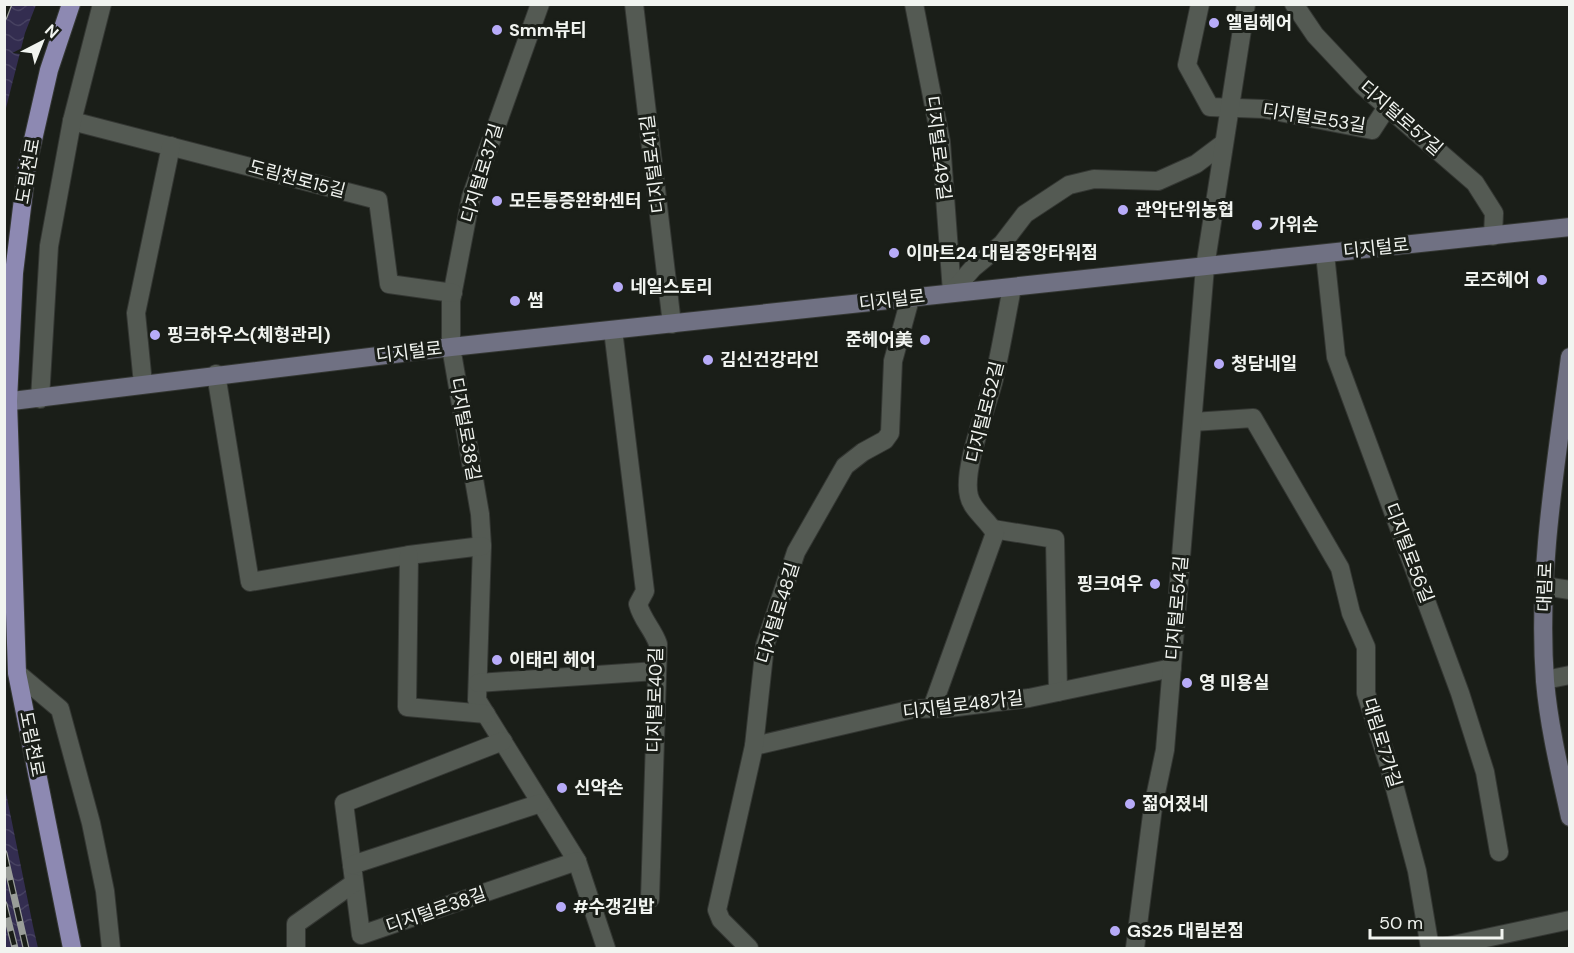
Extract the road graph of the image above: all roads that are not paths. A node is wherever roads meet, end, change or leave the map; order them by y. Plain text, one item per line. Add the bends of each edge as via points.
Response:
1 (71, 4) edge
2 (102, 4) edge
3 (540, 4) edge
4 (634, 4) edge
5 (914, 4) edge
6 (1200, 4) edge
7 (1246, 4) edge
8 (1294, 4) edge
9 (1387, 107) junction
10 (1230, 109) junction
11 (72, 121) junction
12 (1224, 143) junction
13 (171, 146) junction
14 (1569, 227) edge
15 (1493, 236) junction
16 (1325, 254) junction
17 (1205, 267) junction
18 (1012, 288) junction
19 (952, 292) junction
20 (453, 293) junction
21 (910, 298) junction
22 (672, 324) junction
23 (613, 330) junction
24 (451, 348) junction
25 (1569, 357) edge
26 (216, 375) junction
27 (143, 384) junction
28 (40, 399) junction
29 (6, 401) edge
30 (1193, 422) junction
31 (993, 529) junction
32 (482, 546) junction
33 (409, 555) junction
34 (1544, 586) junction
35 (1569, 590) edge
36 (1172, 668) junction
37 (656, 671) junction
38 (17, 673) junction
39 (1569, 675) edge
40 (1545, 680) junction
41 (478, 683) junction
42 (1058, 692) junction
43 (932, 708) junction
44 (486, 714) junction
45 (503, 741) junction
46 (754, 746) junction
47 (541, 803) junction
48 (1569, 817) edge
49 (1499, 852) dead end
50 (577, 861) junction
51 (353, 874) junction
52 (650, 899) dead end
53 (1569, 921) edge
54 (73, 947) edge
55 (111, 948) edge
56 (296, 948) edge
57 (606, 948) edge
58 (749, 948) edge
59 (1135, 948) edge
60 (1430, 948) edge
61 (1439, 948) edge

1 - 29 main road, 도림천로 via 49,70 27,166 14,273
2 - 11 street
3 - 20 street, 디지털로37길 via 471,198
4 - 22 street, 디지털로41길
5 - 19 street, 디지털로49길 via 941,142
6 - 10 street via 1187,65 1210,107
7 - 10 street
8 - 9 street, 디지털로57길 via 1326,48
9 - 10 street, 디지털로53길 via 1372,130 1264,109
9 - 15 street, 디지털로57길 via 1475,183 1494,213
10 - 12 street
11 - 13 street, 도림천로15길
11 - 28 street via 49,246
12 - 17 street
12 - 19 street via 1196,164 1158,181 1094,179 1069,185 1024,214 1002,244
13 - 20 street, 도림천로15길 via 378,200 389,284
13 - 27 street via 136,314
14 - 15 main road, 디지털로
15 - 16 main road, 디지털로
16 - 17 main road, 디지털로
16 - 49 street, 디지털로56길 via 1336,357 1460,693 1485,772
17 - 18 main road, 디지털로
17 - 30 street, 디지털로54길
18 - 19 main road, 디지털로
18 - 31 street, 디지털로52길 via 971,463 968,495 974,509 985,516
19 - 21 main road, 디지털로
20 - 24 street, 디지털로37길
21 - 22 main road, 디지털로
21 - 46 street, 디지털로48길 via 893,361 890,433 845,466 796,552 765,645
22 - 23 main road, 디지털로
23 - 24 main road, 디지털로
23 - 37 street, 디지털로40길 via 645,591 638,604 658,644
24 - 26 main road, 디지털로
24 - 32 street, 디지털로38길
25 - 34 main road, 대림로
26 - 27 main road, 디지털로
26 - 33 street via 249,582
27 - 28 main road, 디지털로
28 - 29 main road, 디지털로
29 - 38 main road, 도림천로
30 - 36 street, 디지털로54길
30 - 60 street, 대림로7가길 via 1253,418 1340,568 1351,612 1366,647 1365,693 1414,861
31 - 42 street via 1055,539
31 - 43 street via 995,533
32 - 33 street
32 - 41 street, 디지털로38길
33 - 44 street via 407,707
34 - 35 street
34 - 40 main road, 대림로
36 - 42 street, 디지털로48가길
36 - 59 street, 디지털로54길 via 1165,750 1153,807
37 - 41 street
37 - 52 street, 디지털로40길
38 - 54 main road, 도림천로
38 - 55 street via 60,709 91,823 105,891
39 - 40 street
40 - 48 main road, 대림로
41 - 44 street, 디지털로38길 via 477,700
42 - 43 street, 디지털로48가길
43 - 46 street, 디지털로48가길
44 - 45 street, 디지털로38길
45 - 47 street, 디지털로38길
45 - 51 street, 디지털로38길 via 344,803
46 - 58 street, 디지털로48길 via 717,910 721,920
47 - 50 street, 디지털로38길
47 - 51 street
50 - 51 street, 디지털로38길 via 361,935
50 - 57 street, 디지털로38길
51 - 56 street via 296,924
53 - 61 street

